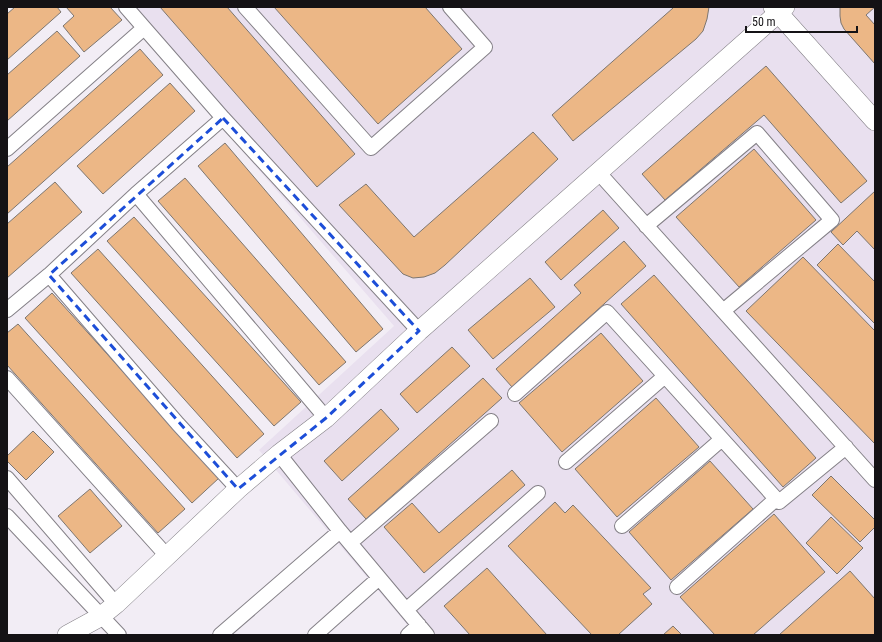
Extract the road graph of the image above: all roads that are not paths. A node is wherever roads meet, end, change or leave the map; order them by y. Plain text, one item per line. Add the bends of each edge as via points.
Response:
1 (126, 7) edge
2 (245, 7) edge
3 (450, 7) edge
4 (778, 9) edge
5 (144, 28) junction
6 (223, 118) junction
7 (875, 122) edge
8 (7, 148) edge
9 (598, 173) junction
10 (136, 194) junction
11 (646, 226) junction
12 (50, 275) junction
13 (7, 310) edge
14 (723, 311) junction
15 (419, 331) junction
16 (665, 376) junction
17 (7, 378) edge
18 (515, 394) dead end
19 (326, 418) junction
20 (491, 421) dead end
21 (722, 439) junction
22 (846, 448) junction
23 (279, 454) junction
24 (566, 462) dead end
25 (7, 478) edge
26 (875, 480) edge
27 (238, 490) junction
28 (538, 494) dead end
29 (776, 499) junction
30 (7, 516) edge
31 (622, 526) dead end
32 (340, 532) junction
33 (350, 543) junction
34 (167, 556) junction
35 (379, 578) junction
36 (676, 587) dead end
37 (116, 604) junction
38 (406, 610) junction
39 (100, 617) junction
40 (423, 630) edge
41 (67, 635) edge
42 (119, 635) edge
43 (220, 635) edge
44 (315, 635) edge
45 (408, 635) edge

1 - 5 street
2 - 3 street via 371,148 485,47
4 - 7 street
4 - 9 street
5 - 6 street
5 - 8 street
6 - 10 street
6 - 15 street
9 - 11 street
9 - 15 street
10 - 12 street
10 - 19 street
11 - 14 street
11 - 14 street via 757,133 832,220
12 - 13 street
12 - 27 street
14 - 22 street
15 - 19 street
16 - 18 street via 607,312
16 - 21 street
16 - 24 street
17 - 34 street
19 - 23 street
20 - 33 street
21 - 29 street
21 - 31 street
22 - 26 street
22 - 29 street via 779,502
23 - 27 street
23 - 32 street
25 - 37 street
27 - 34 street
28 - 38 street
29 - 36 street
30 - 39 street
32 - 33 street
32 - 43 street
33 - 35 street
34 - 37 street
35 - 38 street
35 - 44 street
37 - 39 street
38 - 40 street
39 - 41 street
39 - 42 street
40 - 45 street

